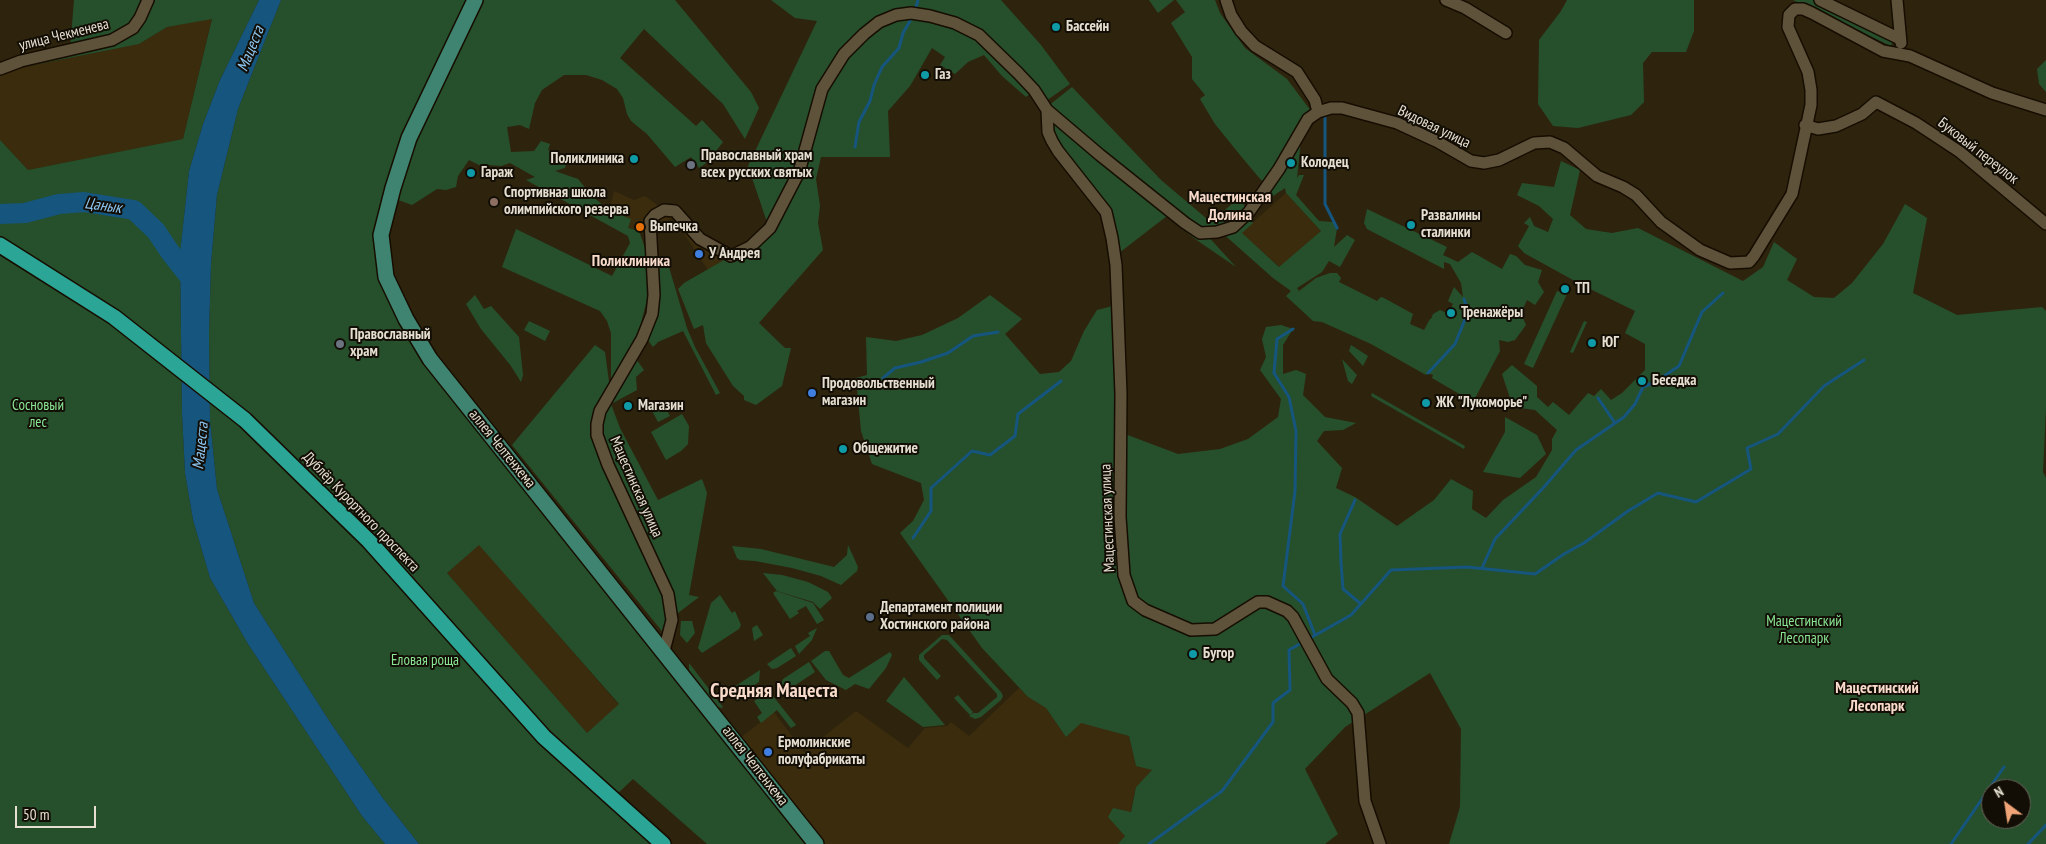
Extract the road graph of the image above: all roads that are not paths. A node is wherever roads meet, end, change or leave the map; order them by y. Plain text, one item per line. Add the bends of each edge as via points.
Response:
1 (148, 0) edge
2 (475, 0) edge
3 (1226, 0) edge
4 (1446, 0) edge
5 (1820, 0) edge
6 (1897, 0) edge
7 (1506, 33) dead end
8 (1900, 39) junction
9 (1902, 53) junction
10 (0, 68) edge
11 (1047, 110) junction
12 (2046, 110) edge
13 (1318, 112) junction
14 (1805, 125) junction
15 (2046, 224) edge
16 (0, 245) edge
17 (664, 651) junction
18 (663, 844) edge
19 (816, 844) edge
20 (1380, 844) edge

1 - 10 street, улица Чекменева via 133,28 112,40
2 - 17 main road, аллея Челтенхема via 409,138 382,235 386,277 430,359
3 - 13 street via 1241,31 1255,46 1297,72
4 - 7 street
5 - 8 street
6 - 8 street
8 - 9 street
9 - 12 street via 1992,93
9 - 14 street, Видовая улица via 1883,50 1803,9 1795,9 1789,15 1788,27 1808,72 1811,90
11 - 13 street, Мацестинская улица via 1200,233 1233,227 1249,212 1308,120
11 - 17 street, Мацестинская улица via 1034,90 980,35 930,16 896,14 864,34 844,54 826,82 799,172 770,228 750,247 731,256 700,239 675,211 664,210 650,221 654,287 652,314 642,339 600,411 597,435 668,594 672,620
11 - 20 street, Мацестинская улица via 1048,132 1052,141 1106,212 1112,238 1121,394 1120,516 1124,575 1133,601 1144,610 1191,630 1215,629 1258,602 1268,602 1287,611 1327,679 1358,713 1365,801
13 - 14 street, Видовая улица via 1342,108 1397,123 1471,162 1499,160 1534,143 1550,142 1564,148 1597,176 1636,195 1661,222 1700,250 1730,263 1749,262 1792,194
14 - 15 street, Буковый переулок via 1818,129 1836,126 1862,114 1876,102 1960,152
16 - 18 highway, Дублёр Курортного проспекта via 114,317 245,420 369,541 544,737
17 - 19 main road, аллея Челтенхема

